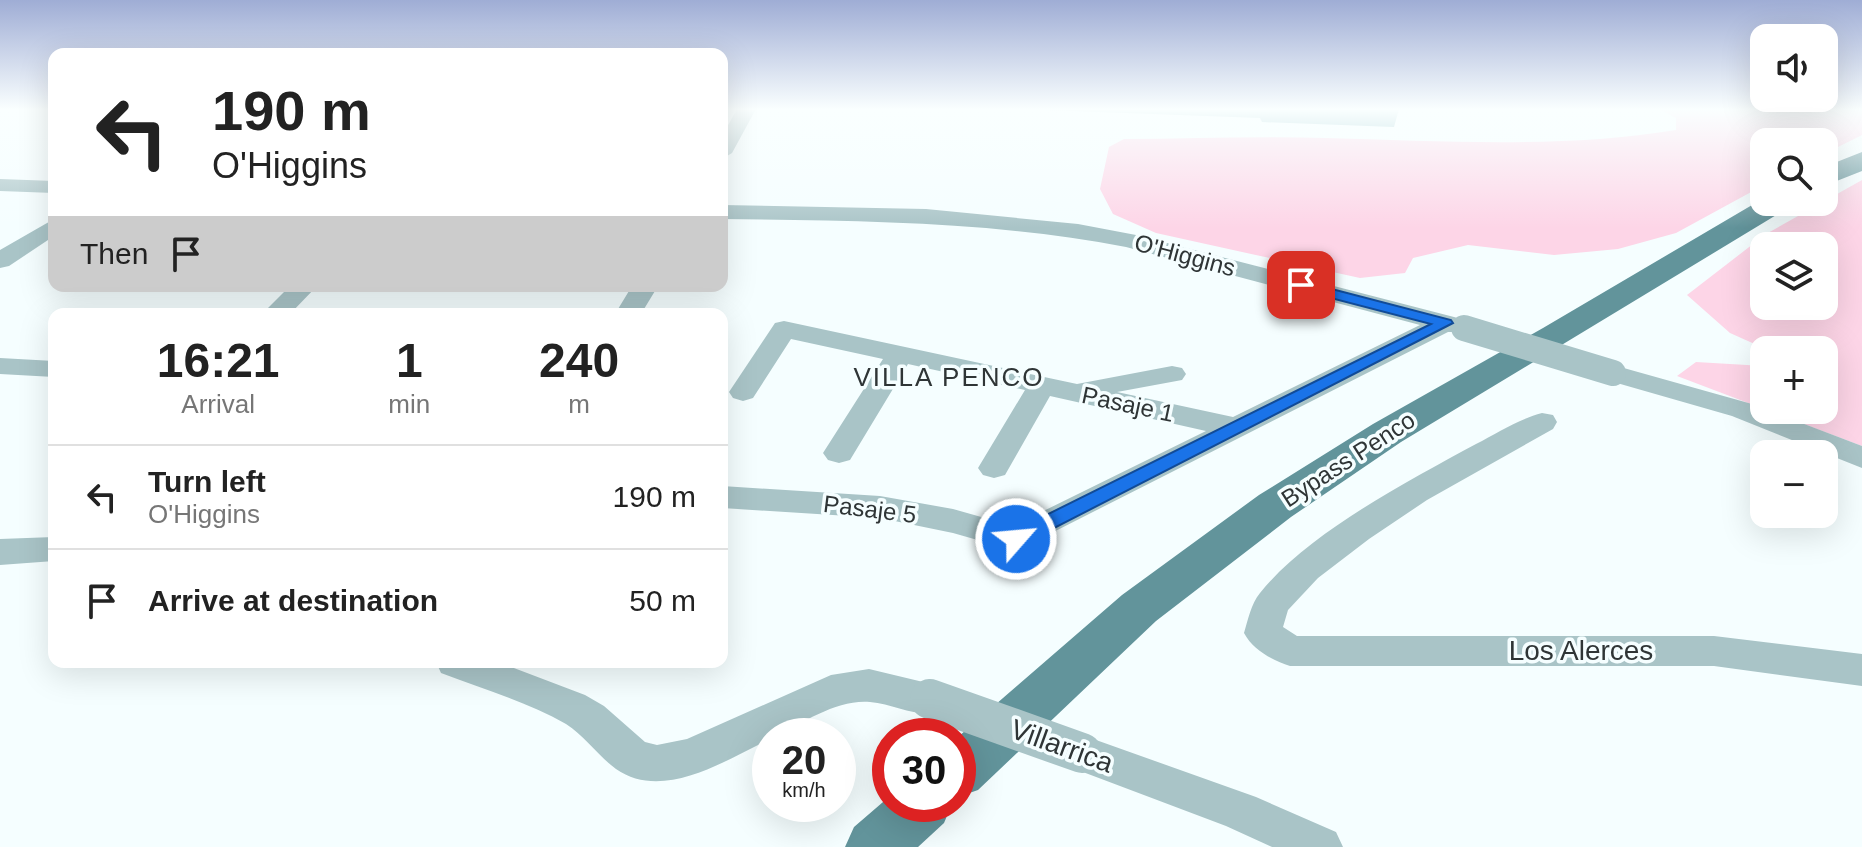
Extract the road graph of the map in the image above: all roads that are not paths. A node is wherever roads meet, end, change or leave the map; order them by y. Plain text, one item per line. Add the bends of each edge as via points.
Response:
1 (1862, 160) edge
2 (1838, 171) edge
3 (0, 185) edge
4 (48, 187) edge
5 (728, 212) edge
6 (1755, 216) edge
7 (48, 230) edge
8 (0, 261) edge
9 (298, 292) edge
10 (281, 308) edge
11 (1455, 326) junction
12 (900, 354) junction
13 (0, 366) edge
14 (48, 369) edge
15 (1172, 374) dead end
16 (1042, 385) junction
17 (743, 392) dead end
18 (1074, 392) junction
19 (1542, 422) dead end
20 (1238, 428) junction
21 (839, 453) dead end
22 (1862, 458) edge
23 (994, 468) dead end
24 (728, 497) edge
25 (48, 549) edge
26 (0, 552) edge
27 (470, 668) edge
28 (1862, 670) edge
29 (976, 756) edge
30 (903, 822) edge
31 (875, 847) edge
32 (1320, 847) edge

1 - 2 main road
3 - 4 street
5 - 11 street, O'Higgins via 964,218 1075,230
6 - 29 main road, Bypass Penco via 1387,433 1275,506 1139,608
7 - 8 street
9 - 10 street
11 - 20 street
11 - 22 street, O'Higgins, bridge via 1742,410
12 - 16 street, Pasaje 1
12 - 17 street, Pasaje 1 via 784,329
12 - 21 street
13 - 14 street
15 - 18 street
16 - 18 street, Pasaje 1
16 - 23 street
18 - 20 street, Pasaje 1
19 - 28 street, Los Alerces via 1440,478 1305,568 1262,620 1263,633 1274,645 1299,651 1714,651
20 - 24 street, Pasaje 5 via 1016,539 880,507
25 - 26 street
27 - 32 street, Villarrica, bridge via 571,707 632,757 657,764 693,756 831,691 869,685 930,699 1082,753 1241,811
30 - 31 main road

